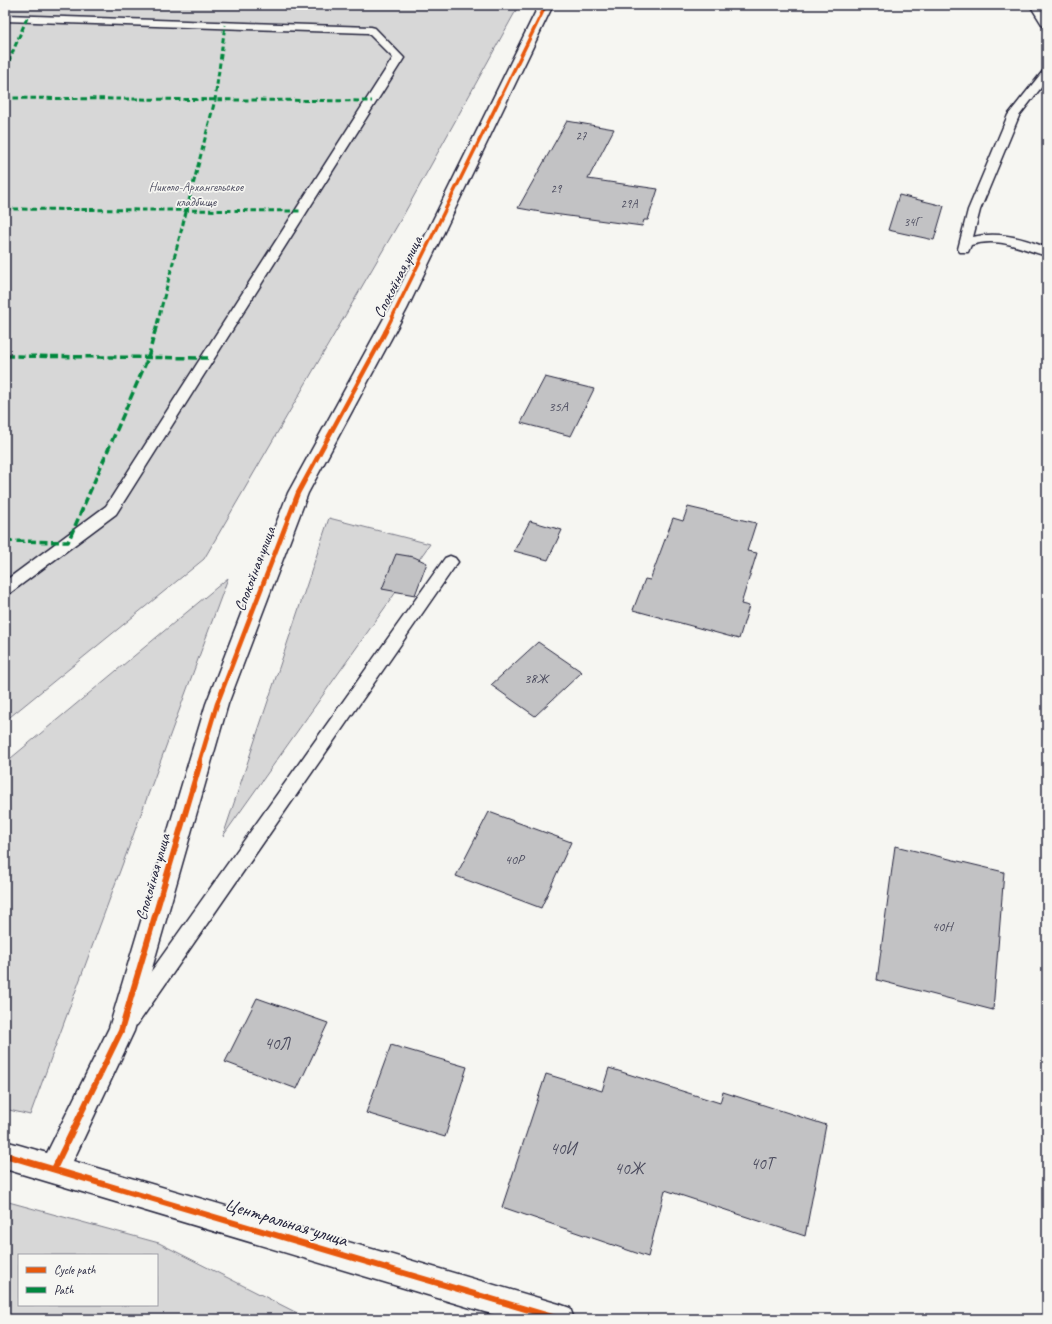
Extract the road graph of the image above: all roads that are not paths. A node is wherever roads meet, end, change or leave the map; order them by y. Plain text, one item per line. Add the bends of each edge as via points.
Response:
1 (546, 5) edge
2 (1034, 5) edge
3 (5, 18) edge
4 (1047, 24) edge
5 (1047, 73) edge
6 (1047, 252) edge
7 (450, 562) dead end
8 (5, 589) edge
9 (121, 1031) junction
10 (5, 1155) edge
11 (54, 1169) junction
12 (559, 1319) edge

1 - 9 street, Спокойная улица via 398,309 298,493 217,704
2 - 4 lane
3 - 8 lane via 371,30 399,58 111,510
5 - 6 lane via 1014,115 974,210 965,246 977,239 992,238 1016,242
7 - 9 lane
9 - 11 street, Спокойная улица
10 - 11 street, Центральная улица
11 - 12 street, Центральная улица

